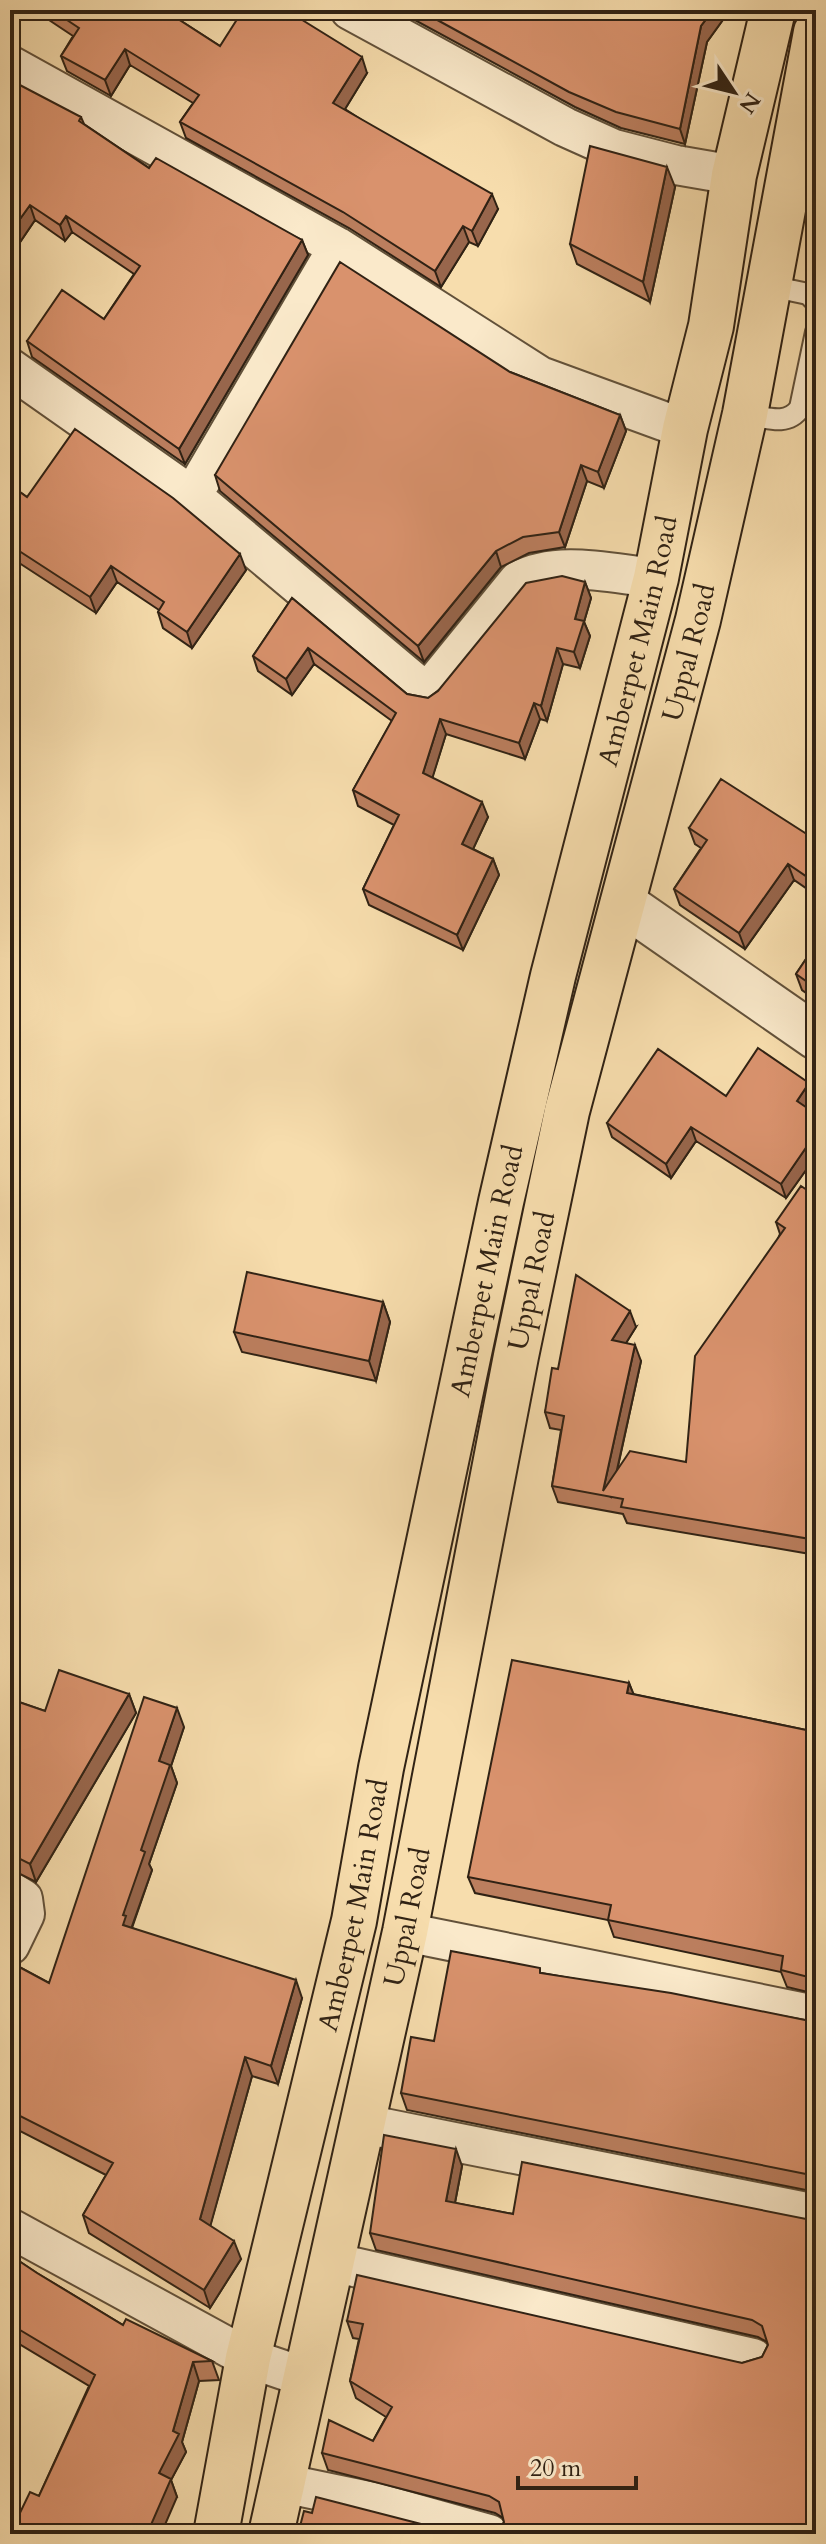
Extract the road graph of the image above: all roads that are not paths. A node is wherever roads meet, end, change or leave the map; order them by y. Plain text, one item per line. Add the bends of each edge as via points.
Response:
1 (350, 10) edge
2 (773, 10) edge
3 (816, 32) edge
4 (10, 65) edge
5 (734, 175) junction
6 (338, 247) junction
7 (770, 286) junction
8 (816, 302) edge
9 (816, 332) edge
10 (10, 368) edge
11 (745, 414) junction
12 (685, 429) junction
13 (192, 496) junction
14 (656, 578) junction
15 (623, 903) junction
16 (816, 1037) edge
17 (10, 1891) edge
18 (405, 1932) junction
19 (10, 1945) edge
20 (816, 2015) edge
21 (364, 2124) junction
22 (816, 2214) edge
23 (10, 2228) edge
24 (332, 2262) junction
25 (248, 2358) junction
26 (753, 2358) edge
27 (304, 2377) junction
28 (282, 2483) junction
29 (480, 2533) edge
30 (216, 2534) edge
31 (271, 2534) edge

1 - 5 street via 614,149
2 - 5 highway, Amberpet Main Road
3 - 7 highway, Uppal Road
4 - 6 street
5 - 12 highway, Amberpet Main Road via 711,326
6 - 12 street via 540,376
6 - 13 street
7 - 8 lane via 808,294
7 - 11 highway, Uppal Road
9 - 11 lane via 795,416 784,421
10 - 13 street
11 - 15 highway, Uppal Road via 698,620
12 - 14 highway, Amberpet Main Road
13 - 14 street via 427,693 518,581 534,572 559,569
14 - 25 highway, Amberpet Main Road via 504,1187 381,1768 354,1921
15 - 16 street
15 - 18 highway, Uppal Road via 567,1111
17 - 19 street via 23,1899 25,1914
18 - 20 street
18 - 21 highway, Uppal Road
21 - 22 street
21 - 24 highway, Uppal Road
23 - 25 street
24 - 26 street
24 - 27 highway, Uppal Road
25 - 27 street
25 - 30 highway, Amberpet Main Road
27 - 28 highway, Uppal Road
28 - 29 street via 374,2502
28 - 31 highway, Uppal Road

